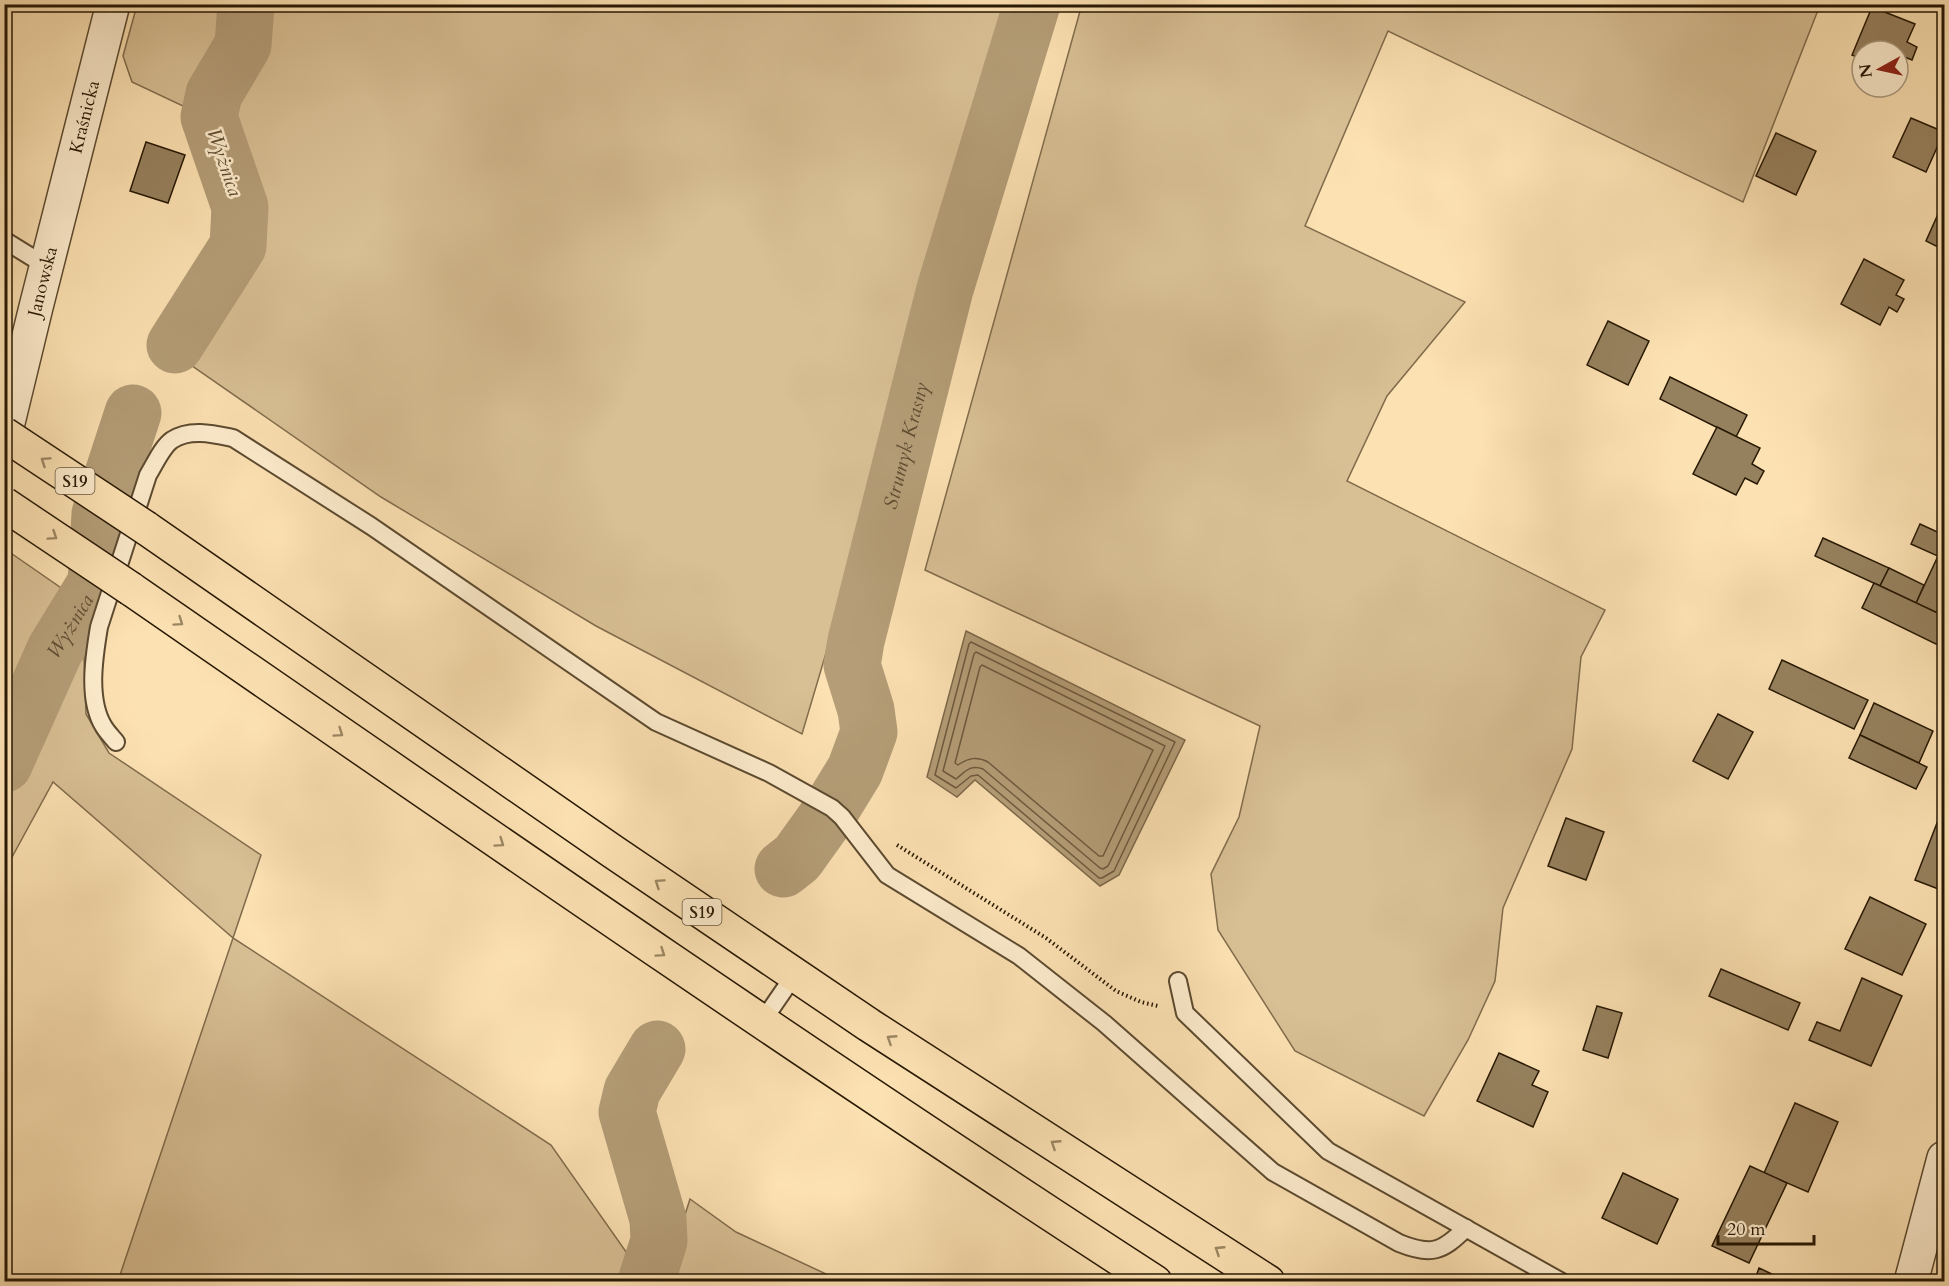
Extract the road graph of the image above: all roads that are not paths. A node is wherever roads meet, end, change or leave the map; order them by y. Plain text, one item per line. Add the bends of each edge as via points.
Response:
1 (113, 4) edge
2 (56, 230) joint
3 (4, 240) edge
4 (47, 263) junction
5 (4, 434) edge
6 (4, 439) edge
7 (4, 504) edge
8 (116, 742) dead end
9 (795, 974) junction
10 (1178, 981) dead end
11 (762, 1022) junction
12 (1944, 1158) edge
13 (1466, 1228) junction
14 (1155, 1281) edge
15 (1268, 1281) edge
16 (1562, 1281) edge
17 (1911, 1281) edge

1 - 2 street, Kraśnicka
2 - 4 street, Janowska
3 - 4 lane
4 - 6 street, Janowska
9 -> 5 highway, S19, bridge
7 -> 11 highway, bridge
8 - 13 lane via 103,726 95,703 93,677 99,627 148,475 172,440 208,433 233,438 361,520 656,722 769,773 832,808 887,875 1019,956 1104,1023 1273,1172 1415,1249 1432,1251 1450,1244
9 - 11 lane
15 -> 9 highway, S19
10 - 13 lane via 1185,1012 1328,1151
11 - 14 highway
12 - 17 street
13 - 16 lane

